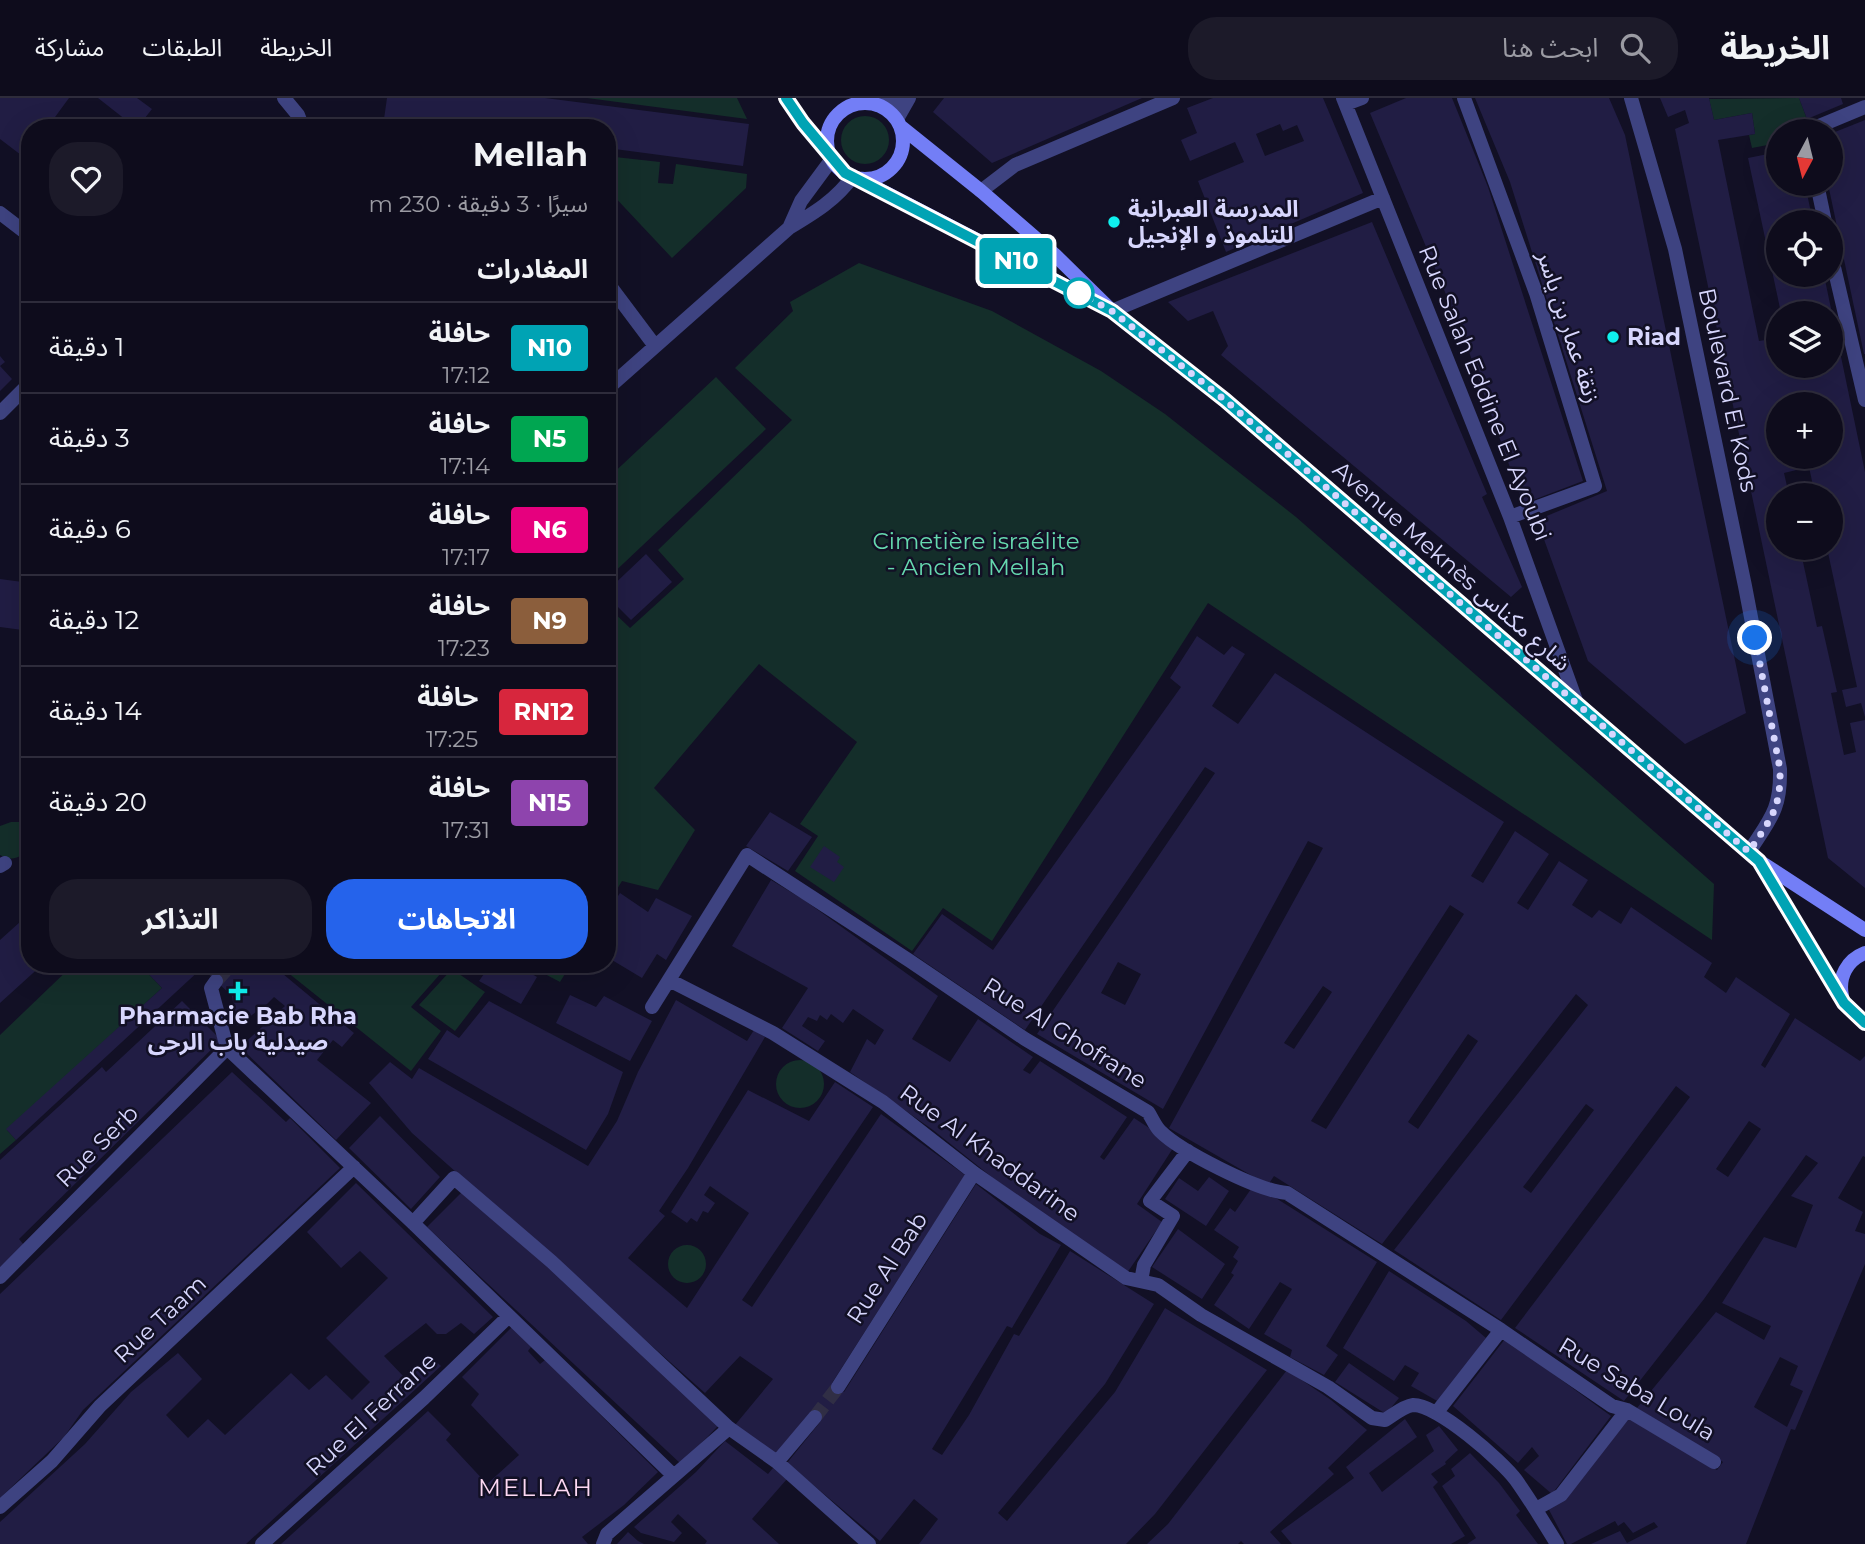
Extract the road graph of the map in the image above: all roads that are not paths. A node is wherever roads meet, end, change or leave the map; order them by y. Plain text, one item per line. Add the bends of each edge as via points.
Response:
1 (284, 98) edge
2 (786, 98) edge
3 (902, 98) edge
4 (909, 98) edge
5 (1173, 98) edge
6 (1362, 98) edge
7 (1464, 98) edge
8 (1630, 98) edge
9 (1345, 101) edge
10 (872, 102) edge
11 (1865, 107) edge
12 (300, 119) edge
13 (1836, 119) edge
14 (898, 122) junction
15 (831, 157) junction
16 (855, 177) junction
17 (981, 191) junction
18 (1383, 198) junction
19 (0, 213) edge
20 (789, 228) junction
21 (21, 229) edge
22 (1839, 287) edge
23 (616, 294) edge
24 (1112, 311) junction
25 (655, 345) junction
26 (616, 380) edge
27 (21, 392) edge
28 (1865, 400) edge
29 (0, 413) edge
30 (1510, 517) junction
31 (1578, 706) junction
32 (1754, 857) junction
33 (1865, 930) edge
34 (1865, 953) edge
35 (669, 980) junction
36 (216, 981) tunnel mouth
37 (1844, 1003) junction
38 (652, 1007) dead end
39 (1865, 1023) edge
40 (227, 1048) junction
41 (1188, 1151) junction
42 (354, 1167) junction
43 (974, 1173) junction
44 (413, 1223) junction
45 (0, 1277) edge
46 (1141, 1281) junction
47 (509, 1315) junction
48 (1502, 1329) junction
49 (838, 1387) tunnel mouth
50 (1627, 1410) junction
51 (1437, 1412) junction
52 (815, 1417) tunnel mouth
53 (729, 1428) junction
54 (777, 1462) junction
55 (1714, 1462) dead end
56 (673, 1475) junction
57 (0, 1507) edge
58 (1536, 1510) junction
59 (262, 1544) edge
60 (603, 1544) edge
61 (869, 1544) edge
62 (1558, 1544) edge

1 - 12 street
2 - 15 street
3 - 10 street
4 - 14 street
5 - 17 street via 1015,165
6 - 9 street
7 - 30 street, زنقة عمار بن ياسر via 1536,293 1595,486
8 - 32 street, Boulevard El Kods via 1675,249 1780,769 1777,808
9 - 18 street, Rue Salah Eddine El Ayoubi
10 - 14 street
10 - 15 street via 853,105 836,117 828,135
11 - 13 street
14 - 16 street via 903,146 895,165 878,177
14 - 17 street, Avenue Meknès شارع مكناس
15 - 16 street
15 - 20 street
16 - 20 street via 841,193
16 - 24 street, Avenue Meknès شارع مكناس
17 - 24 street, Avenue Meknès شارع مكناس
18 - 24 street
18 - 30 street, Rue Salah Eddine El Ayoubi
19 - 21 street
20 - 25 street
22 - 28 street
23 - 25 street
24 - 31 street, Avenue Meknès شارع مكناس via 1225,400
25 - 26 street
27 - 29 street
30 - 31 street, Rue Salah Eddine El Ayoubi
31 - 32 street, Avenue Meknès شارع مكناس
32 - 33 street, Avenue Meknès شارع مكناس
32 - 37 street, Avenue Meknès شارع مكناس
34 - 37 street via 1844,970 1840,981
35 - 38 street
35 - 41 street, Rue Al Ghofrane via 747,855 1025,1039 1148,1112 1159,1130
35 - 43 street, Rue Al Khaddarine via 795,1046 883,1102
36 - 40 street via 211,988
37 - 39 street, Avenue Meknès شارع مكناس
40 - 42 street
40 - 45 street, Rue Serb
41 - 46 street via 1150,1201 1173,1216 1143,1265
41 - 48 street, Rue Al Ghofrane via 1268,1190 1287,1193
42 - 44 street
42 - 57 street, Rue Taam via 100,1406 52,1461
43 - 46 street, Rue Al Khaddarine via 1126,1278
43 - 49 street, Rue Al Bab
44 - 47 street
44 - 53 street via 454,1178 552,1262
46 - 51 street, Rue Al Khaddarine via 1158,1285 1372,1418 1385,1420 1409,1405
47 - 56 street
47 - 59 street, Rue El Ferrane
48 - 50 street, Rue Saba Loula via 1612,1406
48 - 51 street
50 - 55 street, Rue Saba Loula
50 - 58 street via 1561,1495
51 - 58 street via 1495,1458
52 - 54 street
53 - 54 street
53 - 56 street
54 - 61 street
56 - 60 street via 607,1534
58 - 62 street

